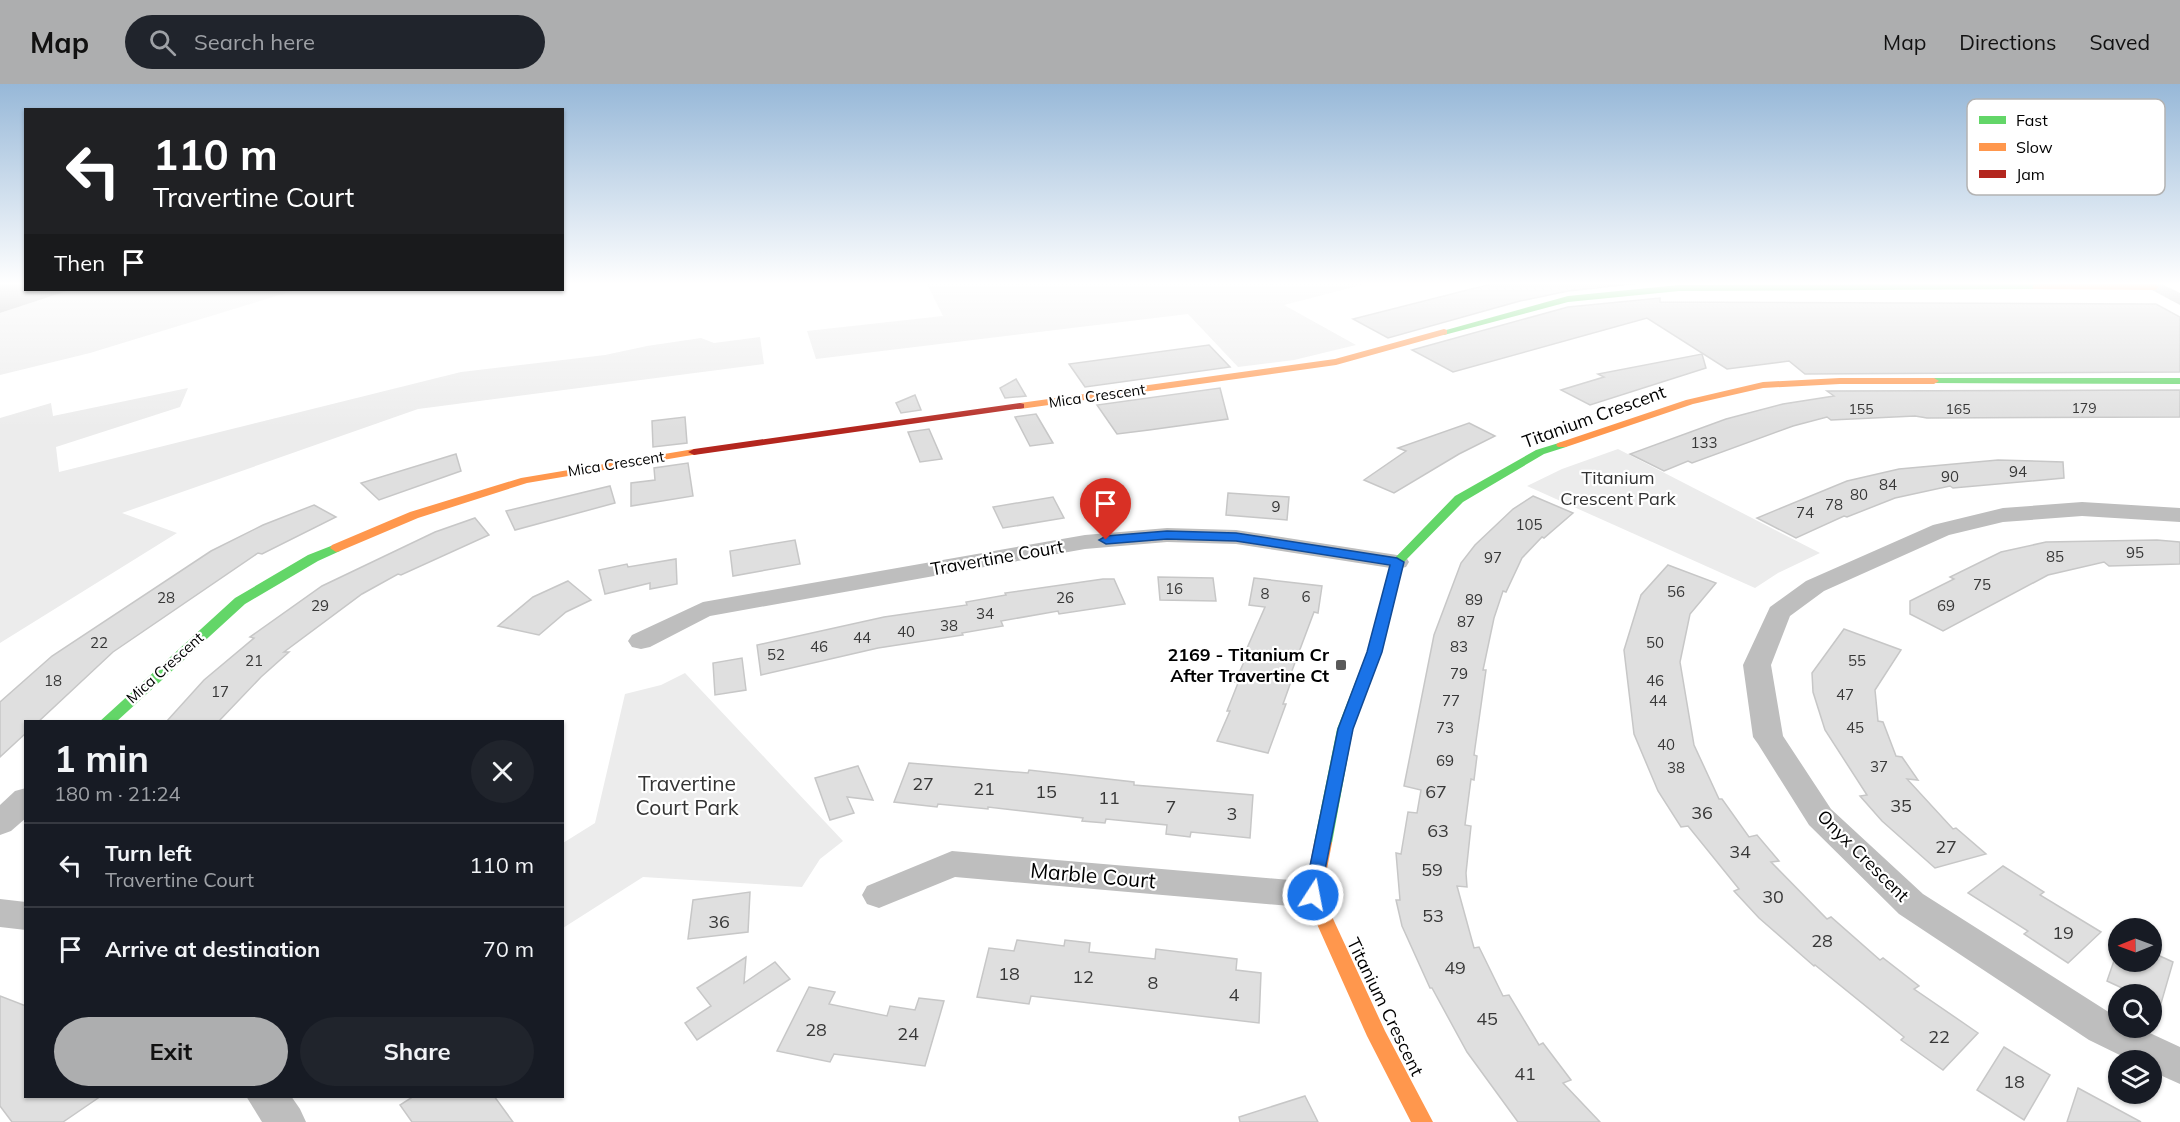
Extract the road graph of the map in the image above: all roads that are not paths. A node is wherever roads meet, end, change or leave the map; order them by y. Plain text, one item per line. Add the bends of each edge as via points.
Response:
1 (1448, 330) edge
2 (2180, 381) edge
3 (2180, 515) edge
4 (1397, 562) junction
5 (640, 641) dead end
6 (108, 720) edge
7 (24, 801) edge
8 (0, 823) edge
9 (879, 895) dead end
10 (1313, 895) junction
11 (0, 913) edge
12 (24, 916) edge
13 (2180, 1066) edge
14 (268, 1098) edge
15 (286, 1122) edge
16 (1422, 1122) edge

1 - 6 street, Mica Crescent via 1336,362 629,461 525,480 414,515 313,558 240,601
2 - 4 street, Titanium Crescent via 1840,381 1763,385 1690,402 1540,452 1460,499
3 - 13 street, Onyx Crescent via 2082,509 2003,515 1941,530 1815,586 1779,612 1757,665 1768,737 1820,817 1911,904 2102,1028
4 - 5 street, Travertine Court via 1236,537 1167,535 1085,542 703,610
4 - 10 street via 1374,652 1345,729
7 - 8 street
9 - 10 street, Marble Court via 952,864
10 - 16 street, Titanium Crescent via 1377,1036
11 - 12 street
14 - 15 street

